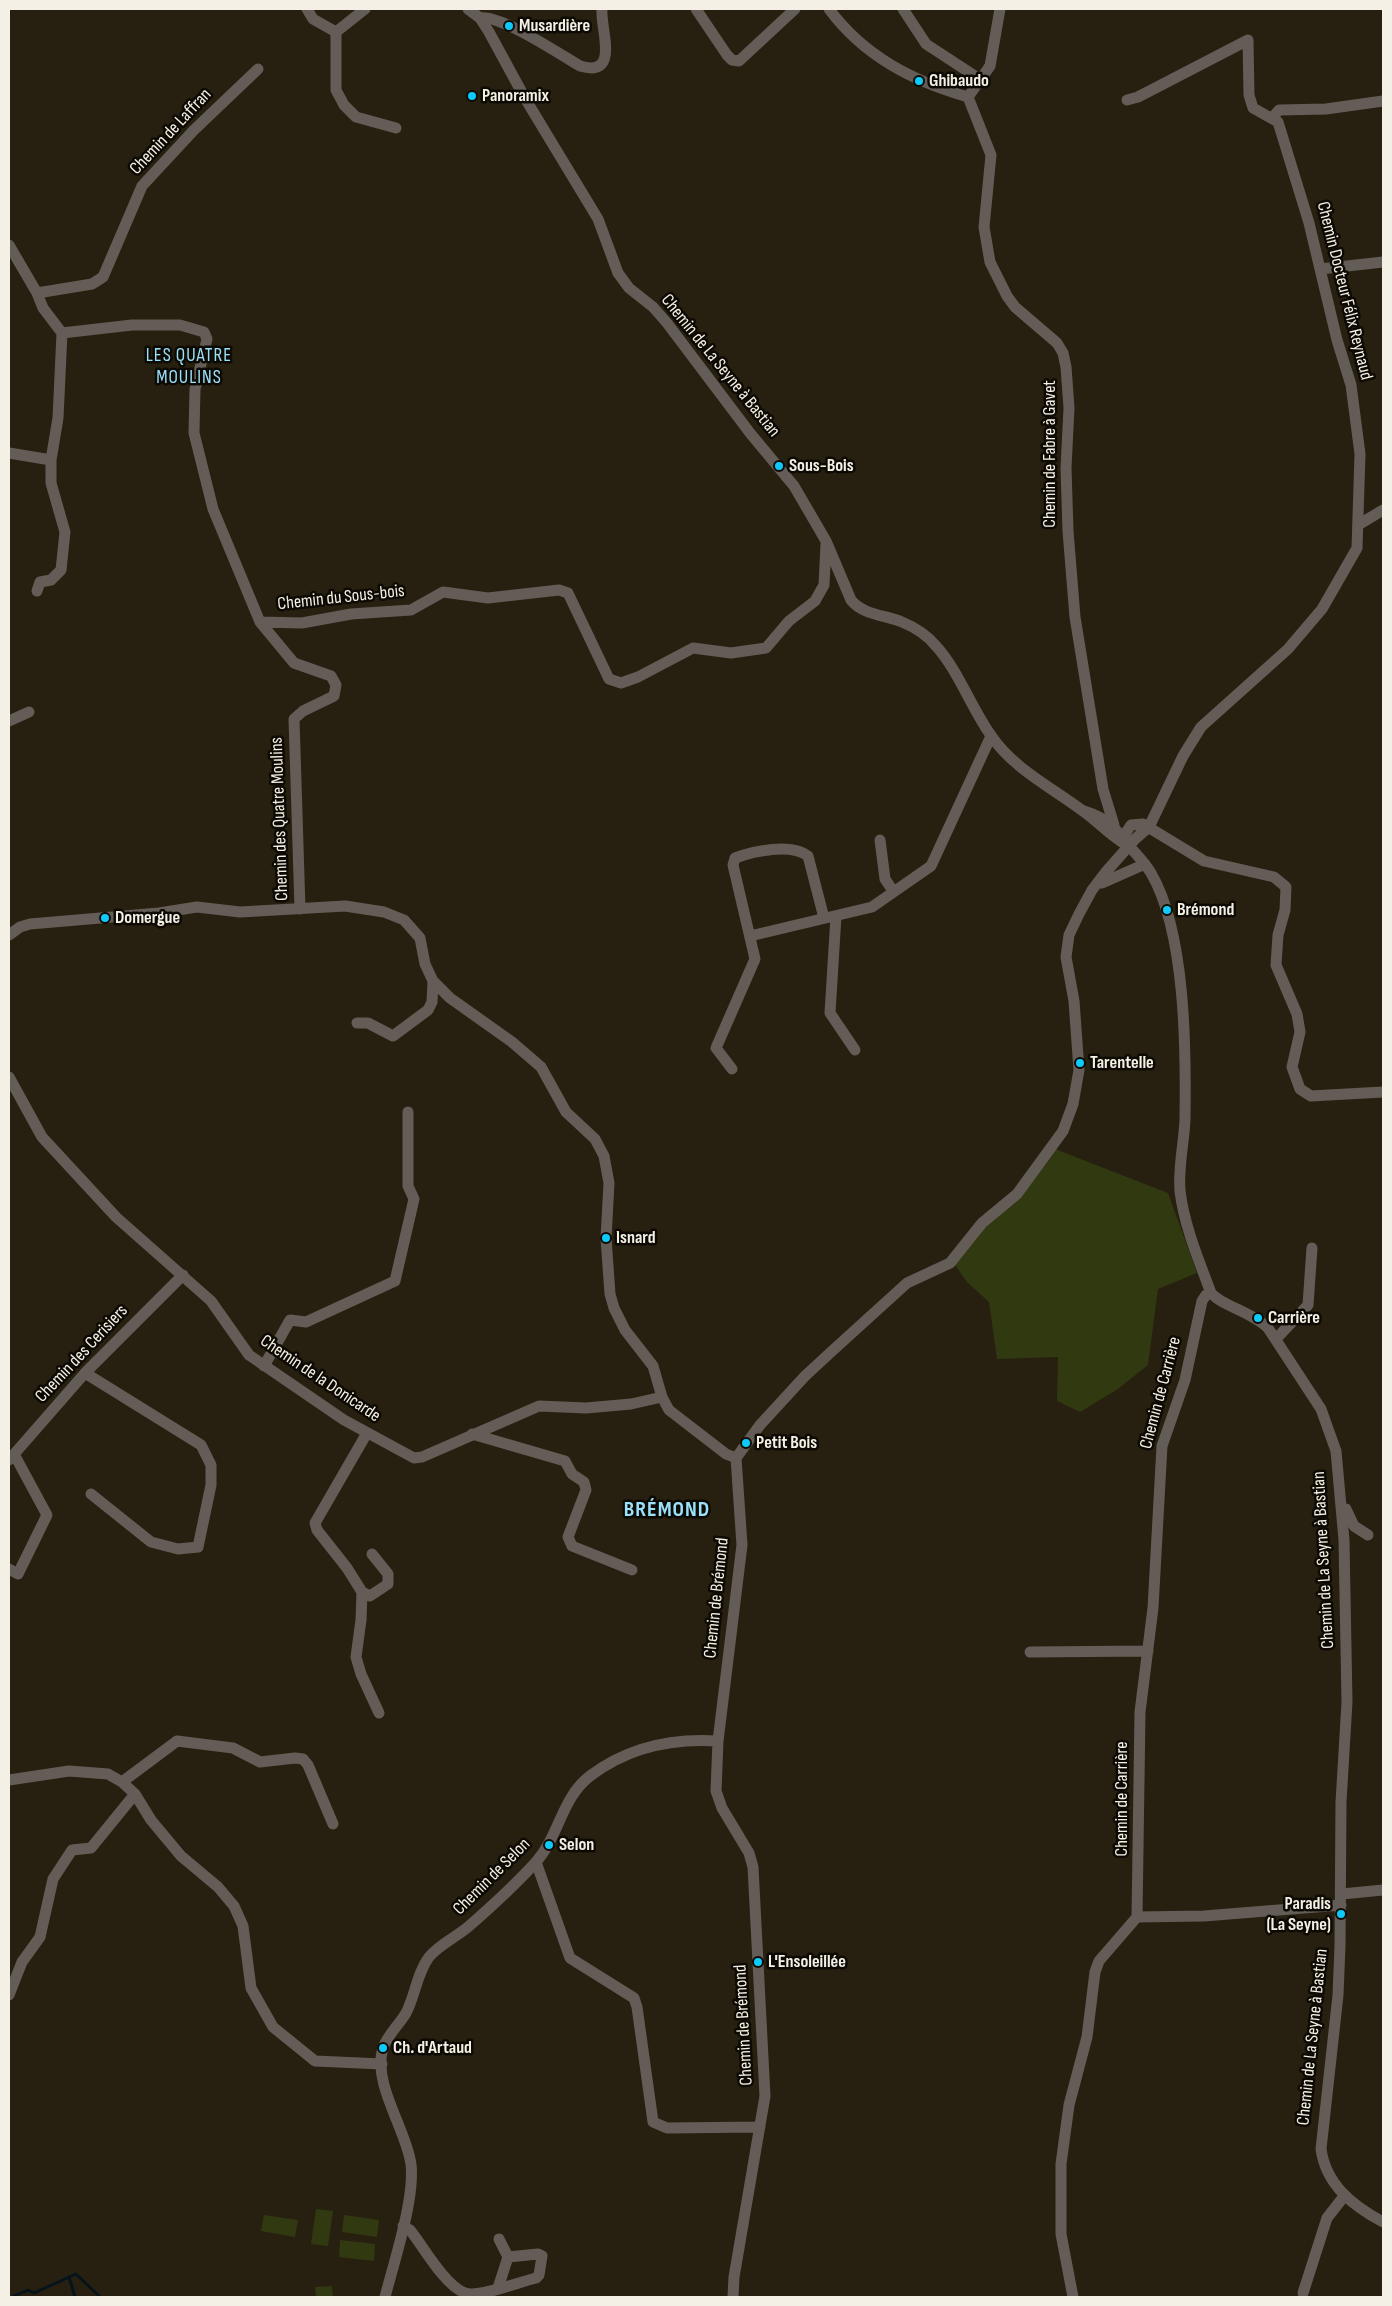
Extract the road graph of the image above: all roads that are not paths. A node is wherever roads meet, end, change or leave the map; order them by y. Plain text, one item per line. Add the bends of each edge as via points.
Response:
1 (307, 9) edge
2 (365, 9) edge
3 (468, 9) edge
4 (602, 9) edge
5 (696, 9) edge
6 (795, 9) edge
7 (829, 9) edge
8 (903, 9) edge
9 (1000, 9) edge
10 (480, 18) junction
11 (336, 32) junction
12 (258, 68) dead end
13 (981, 80) junction
14 (968, 97) junction
15 (1128, 100) dead end
16 (1383, 100) edge
17 (1272, 118) junction
18 (396, 128) dead end
19 (9, 245) edge
20 (1383, 262) edge
21 (1320, 269) junction
22 (37, 293) junction
23 (62, 333) junction
24 (9, 453) edge
25 (51, 460) junction
26 (1383, 510) edge
27 (1358, 525) junction
28 (826, 541) junction
29 (37, 591) dead end
30 (260, 622) junction
31 (28, 712) dead end
32 (9, 721) edge
33 (991, 736) junction
34 (1103, 789) junction
35 (1101, 821) junction
36 (1114, 825) junction
37 (1149, 827) junction
38 (880, 840) dead end
39 (1126, 842) junction
40 (1145, 864) junction
41 (1092, 890) junction
42 (893, 891) junction
43 (300, 909) junction
44 (836, 916) junction
45 (824, 918) junction
46 (9, 935) edge
47 (750, 936) junction
48 (433, 981) junction
49 (357, 1023) dead end
50 (855, 1050) dead end
51 (732, 1069) dead end
52 (9, 1077) edge
53 (1382, 1090) edge
54 (408, 1112) dead end
55 (1312, 1248) dead end
56 (184, 1275) junction
57 (1211, 1293) junction
58 (1276, 1339) junction
59 (264, 1366) junction
60 (85, 1374) junction
61 (662, 1398) junction
62 (367, 1433) junction
63 (472, 1434) junction
64 (12, 1457) edge
65 (736, 1458) junction
66 (91, 1494) dead end
67 (1342, 1498) junction
68 (1344, 1540) junction
69 (372, 1554) dead end
70 (9, 1569) edge
71 (632, 1570) dead end
72 (362, 1592) junction
73 (1148, 1651) junction
74 (1030, 1652) dead end
75 (379, 1713) dead end
76 (718, 1741) junction
77 (9, 1780) edge
78 (122, 1782) junction
79 (135, 1794) junction
80 (333, 1824) dead end
81 (536, 1862) junction
82 (1383, 1890) edge
83 (1342, 1900) junction
84 (1137, 1916) junction
85 (9, 1995) edge
86 (382, 2064) junction
87 (760, 2128) junction
88 (1345, 2195) junction
89 (1383, 2222) edge
90 (403, 2226) junction
91 (498, 2239) dead end
92 (508, 2256) junction
93 (498, 2288) junction
94 (1303, 2293) dead end
95 (385, 2297) edge
96 (733, 2297) edge
97 (1073, 2297) edge

1 - 11 street via 313,19
2 - 11 street
3 - 10 street, Chemin de La Seyne à Bastian
4 - 10 street via 606,53 604,62 590,69 490,17
5 - 6 street via 727,55 739,61
7 - 14 street via 878,58 929,85
8 - 13 street via 926,44
9 - 13 street via 990,66
10 - 28 street, Chemin de La Seyne à Bastian via 549,141 598,219 618,273 629,288 667,323 784,473 808,507
11 - 18 street via 336,90 344,105 356,117
12 - 22 street, Chemin de Laffran via 142,186 103,277 92,284
13 - 14 street
14 - 34 street, Chemin de Fabre à Gavet via 992,155 984,226 990,262 1006,296 1057,343 1066,367 1069,408 1066,468 1073,598
15 - 17 street, Chemin Docteur Félix Reynaud via 1248,40 1249,95 1253,108
16 - 17 street via 1326,109 1279,110
17 - 21 street, Chemin Docteur Félix Reynaud via 1278,122
19 - 22 street
20 - 21 street
21 - 27 street, Chemin Docteur Félix Reynaud via 1351,385 1360,454
22 - 23 street via 43,308
23 - 25 street via 58,418
23 - 30 street, Chemin des Quatre Moulins via 132,325 180,325 204,332 207,339 195,388 194,433 213,509
24 - 25 street
25 - 29 street via 51,484 65,532 61,570 51,580 40,582
26 - 27 street
27 - 37 street, Chemin Docteur Félix Reynaud via 1357,548 1322,610 1288,649 1201,727 1183,756
28 - 30 street, Chemin du Sous-bois via 824,585 820,593 766,648 732,653 693,648 621,683 609,679 568,593 560,590 488,598 443,592 411,610 351,614 302,623
28 - 33 street, Chemin de La Seyne à Bastian via 856,606 904,623 926,636 936,646
30 - 43 street, Chemin des Quatre Moulins via 294,663 331,676 336,685 334,696 294,719
31 - 32 street
33 - 35 street, Chemin de La Seyne à Bastian via 1028,772
33 - 42 street via 931,866
34 - 35 street, Chemin de Fabre à Gavet
34 - 36 street, Chemin de Fabre à Gavet
35 - 36 street, Chemin de La Seyne à Bastian
35 - 39 street, Chemin de La Seyne à Bastian
36 - 39 street, Chemin de La Seyne à Bastian
37 - 39 street
37 - 53 street via 1204,861 1274,877 1286,887 1276,965 1299,1023 1292,1067 1300,1089 1311,1096
38 - 42 street via 885,880
39 - 40 street, Chemin de La Seyne à Bastian
39 - 41 street
40 - 41 street via 1113,876
40 - 57 street, Chemin de La Seyne à Bastian via 1167,910 1179,975 1185,1120 1180,1190
41 - 65 street via 1069,935 1066,957 1080,1063 1077,1087 1063,1132 1017,1194 982,1223 950,1262 907,1283 818,1364 760,1424
42 - 44 street via 872,907
43 - 46 street via 240,912 197,907 30,924
43 - 48 street, Chemin des Quatre Moulins via 362,907 404,920 420,938 425,964
44 - 45 street
44 - 50 street via 830,1013
45 - 47 street
45 - 47 street via 808,856 789,848 740,856 735,858 733,865
47 - 51 street via 755,959 716,1048
48 - 49 street via 432,1002 428,1010 393,1036 368,1023
48 - 61 street, Chemin des Quatre Moulins via 450,998 542,1067 566,1112 595,1139 604,1156 609,1183 606,1238 610,1294 619,1320 653,1366
52 - 56 street, Chemin de la Donicarde via 42,1137 116,1217
54 - 59 street via 408,1186 414,1199 395,1281 306,1322 290,1320
55 - 58 street via 1308,1305
56 - 59 street, Chemin de la Donicarde via 211,1301 249,1355
56 - 60 street, Chemin des Cerisiers
57 - 58 street, Chemin de La Seyne à Bastian via 1220,1301 1258,1318
57 - 73 street, Chemin de Carrière via 1202,1301 1185,1380 1162,1446
58 - 67 street, Chemin de La Seyne à Bastian via 1321,1409 1336,1451
59 - 62 street, Chemin de la Donicarde
60 - 64 street, Chemin des Cerisiers
60 - 66 street via 201,1445 211,1465 211,1485 198,1547 178,1549 152,1542
61 - 63 street, Chemin de la Donicarde via 586,1408 539,1406
61 - 65 street, Chemin des Quatre Moulins via 676,1418
62 - 63 street, Chemin de la Donicarde via 414,1458
62 - 72 street via 315,1523
63 - 71 street via 566,1461 572,1474 584,1482 586,1490 568,1537 572,1546
64 - 70 street via 47,1515 18,1574
65 - 76 street, Chemin de Brémond via 742,1545
67 - 68 street, Chemin de La Seyne à Bastian
67 - 68 street via 1350,1521 1360,1532 1368,1535
68 - 83 street, Chemin de La Seyne à Bastian via 1347,1702 1341,1802
69 - 72 street via 388,1574 388,1584 370,1596
72 - 75 street via 356,1657
73 - 74 street
73 - 84 street, Chemin de Carrière via 1140,1712
76 - 81 street, Chemin de Selon via 645,1746 598,1771 570,1798 549,1845
76 - 87 street, Chemin de Brémond via 718,1799 749,1853 753,1867 765,2082
77 - 78 street via 69,1771 108,1774
78 - 79 street
78 - 80 street via 177,1741 234,1748 260,1762 303,1759
79 - 85 street via 91,1848 72,1850 53,1879 40,1937 22,1962
79 - 86 street via 151,1820 181,1856 218,1887 234,1906 243,1926 251,1988 273,2027 315,2061
81 - 86 street, Chemin de Selon via 468,1927 429,1957 406,2013 383,2048
81 - 87 street via 570,1958 634,1998 653,2122 667,2128
82 - 83 street
83 - 84 street via 1204,1916
83 - 88 street, Chemin de La Seyne à Bastian via 1338,1995 1321,2149 1326,2170
84 - 97 street via 1099,1961 1095,1972 1087,2037 1069,2105 1061,2164 1061,2234
86 - 90 street via 388,2097 411,2165
87 - 96 street, Chemin de Brémond
88 - 89 street, Chemin de La Seyne à Bastian via 1364,2212
88 - 94 street via 1327,2218
90 - 93 street via 410,2230 453,2286 466,2294 480,2294
90 - 95 street
91 - 92 street
92 - 93 street
92 - 93 street via 542,2256 539,2275

